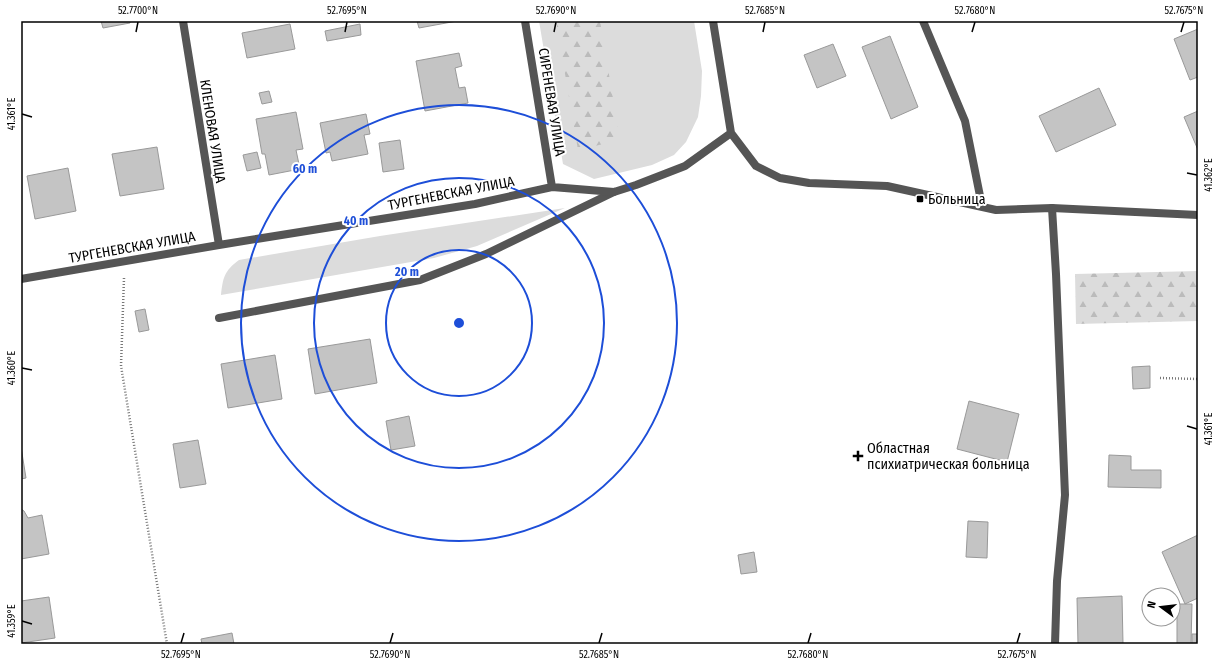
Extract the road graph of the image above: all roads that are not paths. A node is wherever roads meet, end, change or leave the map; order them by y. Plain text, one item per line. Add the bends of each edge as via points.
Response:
1 (183, 21) edge
2 (526, 21) edge
3 (713, 21) edge
4 (923, 21) edge
5 (731, 133) junction
6 (552, 187) junction
7 (614, 192) junction
8 (982, 206) junction
9 (1052, 208) junction
10 (1198, 215) edge
11 (219, 245) junction
12 (21, 279) edge
13 (219, 318) dead end
14 (1055, 644) edge

1 - 11 street, КЛЕНОВАЯ УЛИЦА
2 - 6 street, СИРЕНЕВАЯ УЛИЦА
3 - 5 street
4 - 8 street via 965,121
5 - 7 street, ТУРГЕНЕВСКАЯ УЛИЦА via 686,166
5 - 8 street via 756,166 780,178 809,183 887,186
6 - 7 street, ТУРГЕНЕВСКАЯ УЛИЦА
6 - 11 street, ТУРГЕНЕВСКАЯ УЛИЦА via 475,204
7 - 13 street via 486,254 420,280
8 - 9 street via 996,210
9 - 10 street
9 - 14 street via 1065,495 1057,581
11 - 12 street, ТУРГЕНЕВСКАЯ УЛИЦА

